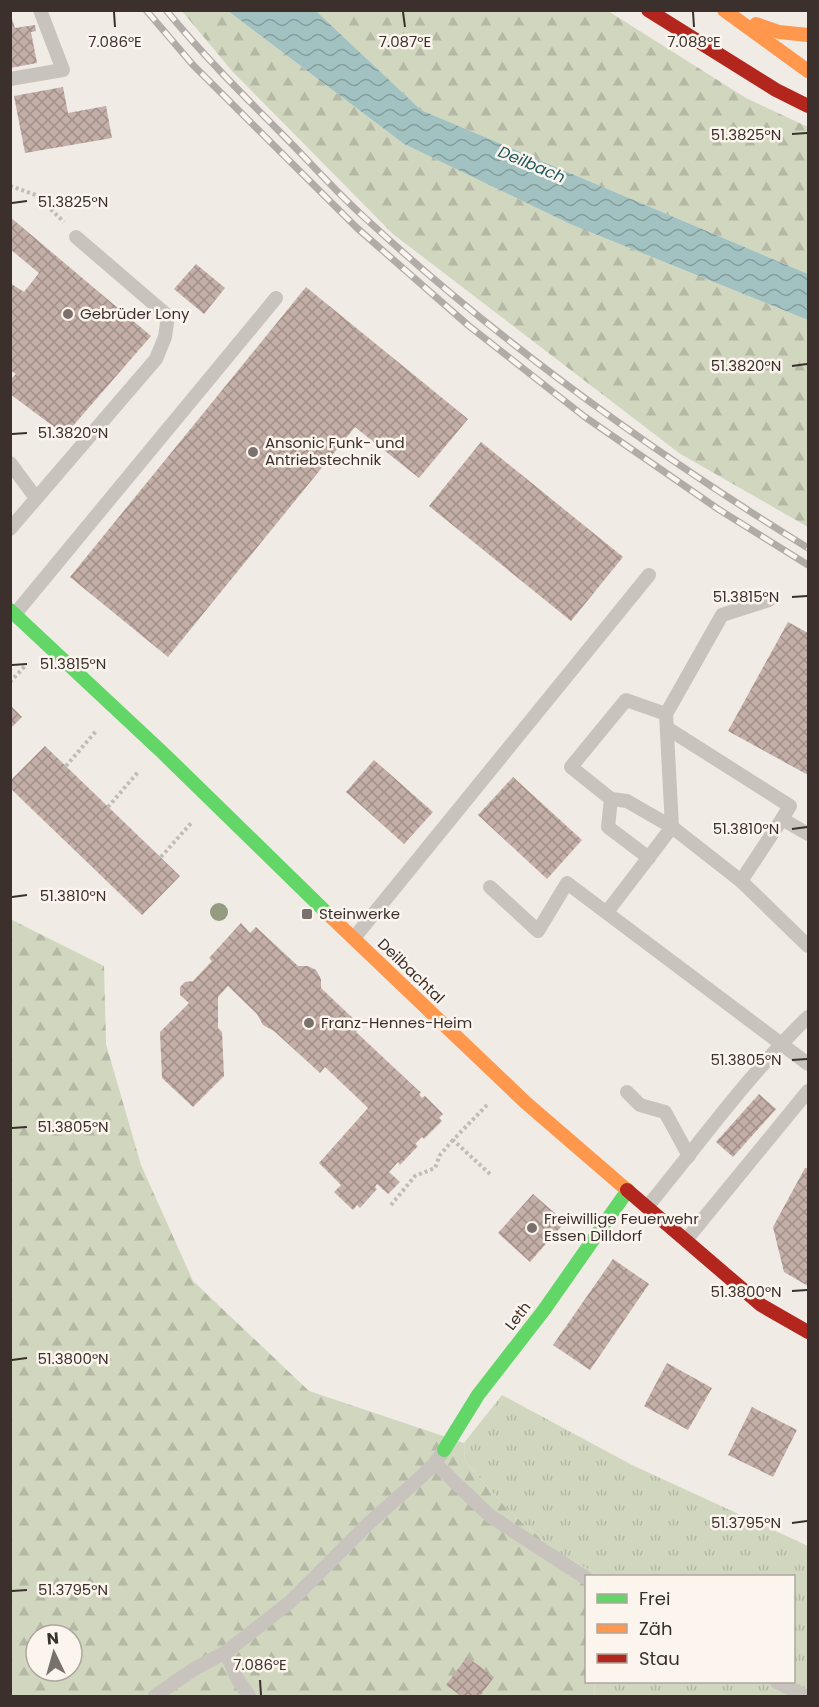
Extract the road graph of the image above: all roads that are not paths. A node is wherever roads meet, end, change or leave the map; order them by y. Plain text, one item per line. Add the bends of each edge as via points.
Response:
1 (40, 10) edge
2 (648, 10) edge
3 (728, 13) edge
4 (808, 35) edge
5 (808, 72) edge
6 (10, 79) edge
7 (808, 106) edge
8 (76, 237) road end
9 (276, 298) dead end
10 (10, 463) edge
11 (36, 498) junction
12 (10, 529) edge
13 (649, 575) dead end
14 (770, 600) dead end
15 (13, 612) edge
16 (666, 714) junction
17 (667, 728) junction
18 (611, 799) junction
19 (782, 819) junction
20 (672, 827) junction
21 (808, 834) edge
22 (649, 858) junction
23 (741, 881) junction
24 (490, 887) dead end
25 (607, 912) junction
26 (354, 938) junction
27 (808, 946) edge
28 (808, 1017) edge
29 (782, 1043) junction
30 (808, 1064) edge
31 (808, 1091) edge
32 (627, 1092) dead end
33 (689, 1156) junction
34 (628, 1190) junction
35 (647, 1207) junction
36 (685, 1241) junction
37 (808, 1332) edge
38 (444, 1450) joint
39 (435, 1463) junction
40 (585, 1577) edge
41 (226, 1652) junction
42 (779, 1683) edge
43 (155, 1696) edge
44 (249, 1696) edge
45 (805, 1696) edge

1 - 6 lane via 63,70
2 - 7 street
3 - 4 street via 778,32
3 - 5 street
8 - 11 lane via 168,316 165,337 156,359
9 - 15 lane
10 - 11 lane
11 - 12 lane
13 - 26 lane
14 - 16 lane via 722,615
15 - 26 street, Deilbachtal
16 - 17 lane
16 - 18 lane via 626,700 571,767
17 - 19 lane via 790,806
17 - 20 lane
18 - 20 lane via 627,801
18 - 22 lane via 608,827
19 - 21 lane
19 - 23 lane
20 - 22 lane
20 - 23 lane
22 - 25 lane
23 - 27 lane
24 - 25 lane via 538,931 567,883
25 - 29 lane
26 - 34 street, Deilbachtal via 542,1117
28 - 29 lane
29 - 30 lane
29 - 33 lane
31 - 36 lane
32 - 33 lane via 640,1105 664,1112
33 - 35 lane
34 - 35 street, Deilbachtal
34 - 38 street, Leth via 544,1310 478,1395
35 - 36 street, Deilbachtal
36 - 37 street, Deilbachtal via 761,1305
38 - 39 lane, Leth
39 - 40 lane via 490,1516
39 - 41 lane, Leth via 290,1602
41 - 43 lane, Leth
41 - 44 lane
42 - 45 lane

